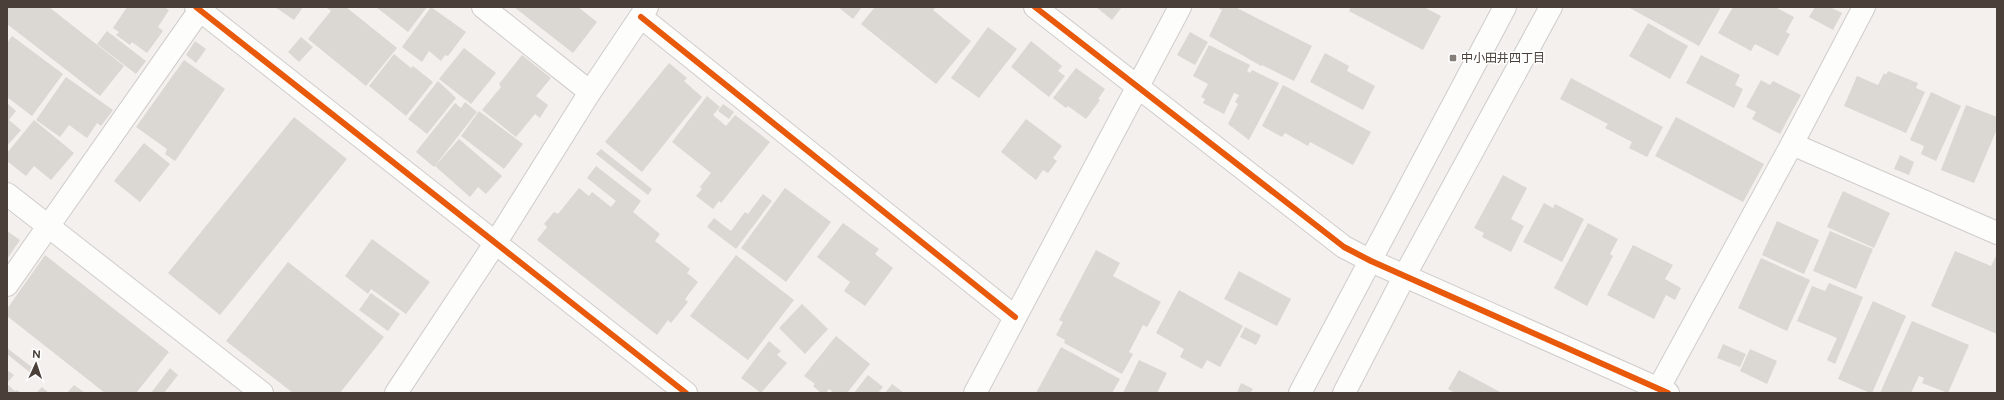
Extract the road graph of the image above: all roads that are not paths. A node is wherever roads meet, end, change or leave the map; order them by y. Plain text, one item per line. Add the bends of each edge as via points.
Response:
1 (483, 7) edge
2 (1035, 7) edge
3 (1180, 7) edge
4 (1505, 7) edge
5 (1552, 7) edge
6 (1864, 7) edge
7 (199, 8) edge
8 (644, 12) edge
9 (1138, 87) junction
10 (590, 92) junction
11 (1792, 144) junction
12 (7, 194) edge
13 (48, 227) junction
14 (1997, 233) edge
15 (496, 242) junction
16 (1371, 261) junction
17 (1405, 275) junction
18 (7, 285) edge
19 (1015, 317) junction
20 (1661, 392) edge
21 (262, 393) edge
22 (396, 393) edge
23 (686, 393) edge
24 (975, 393) edge
25 (1300, 393) edge
26 (1344, 393) edge

1 - 10 street
2 - 9 street
3 - 9 street
4 - 16 street
5 - 17 street
6 - 11 street
7 - 13 street
7 - 15 street
8 - 10 street
8 - 19 street
9 - 16 street via 1344,247
9 - 19 street
10 - 15 street
11 - 14 street
11 - 20 street
12 - 13 street
13 - 18 street
13 - 21 street
15 - 22 street
15 - 23 street
16 - 17 street
16 - 25 street
17 - 20 street
17 - 26 street
19 - 24 street

